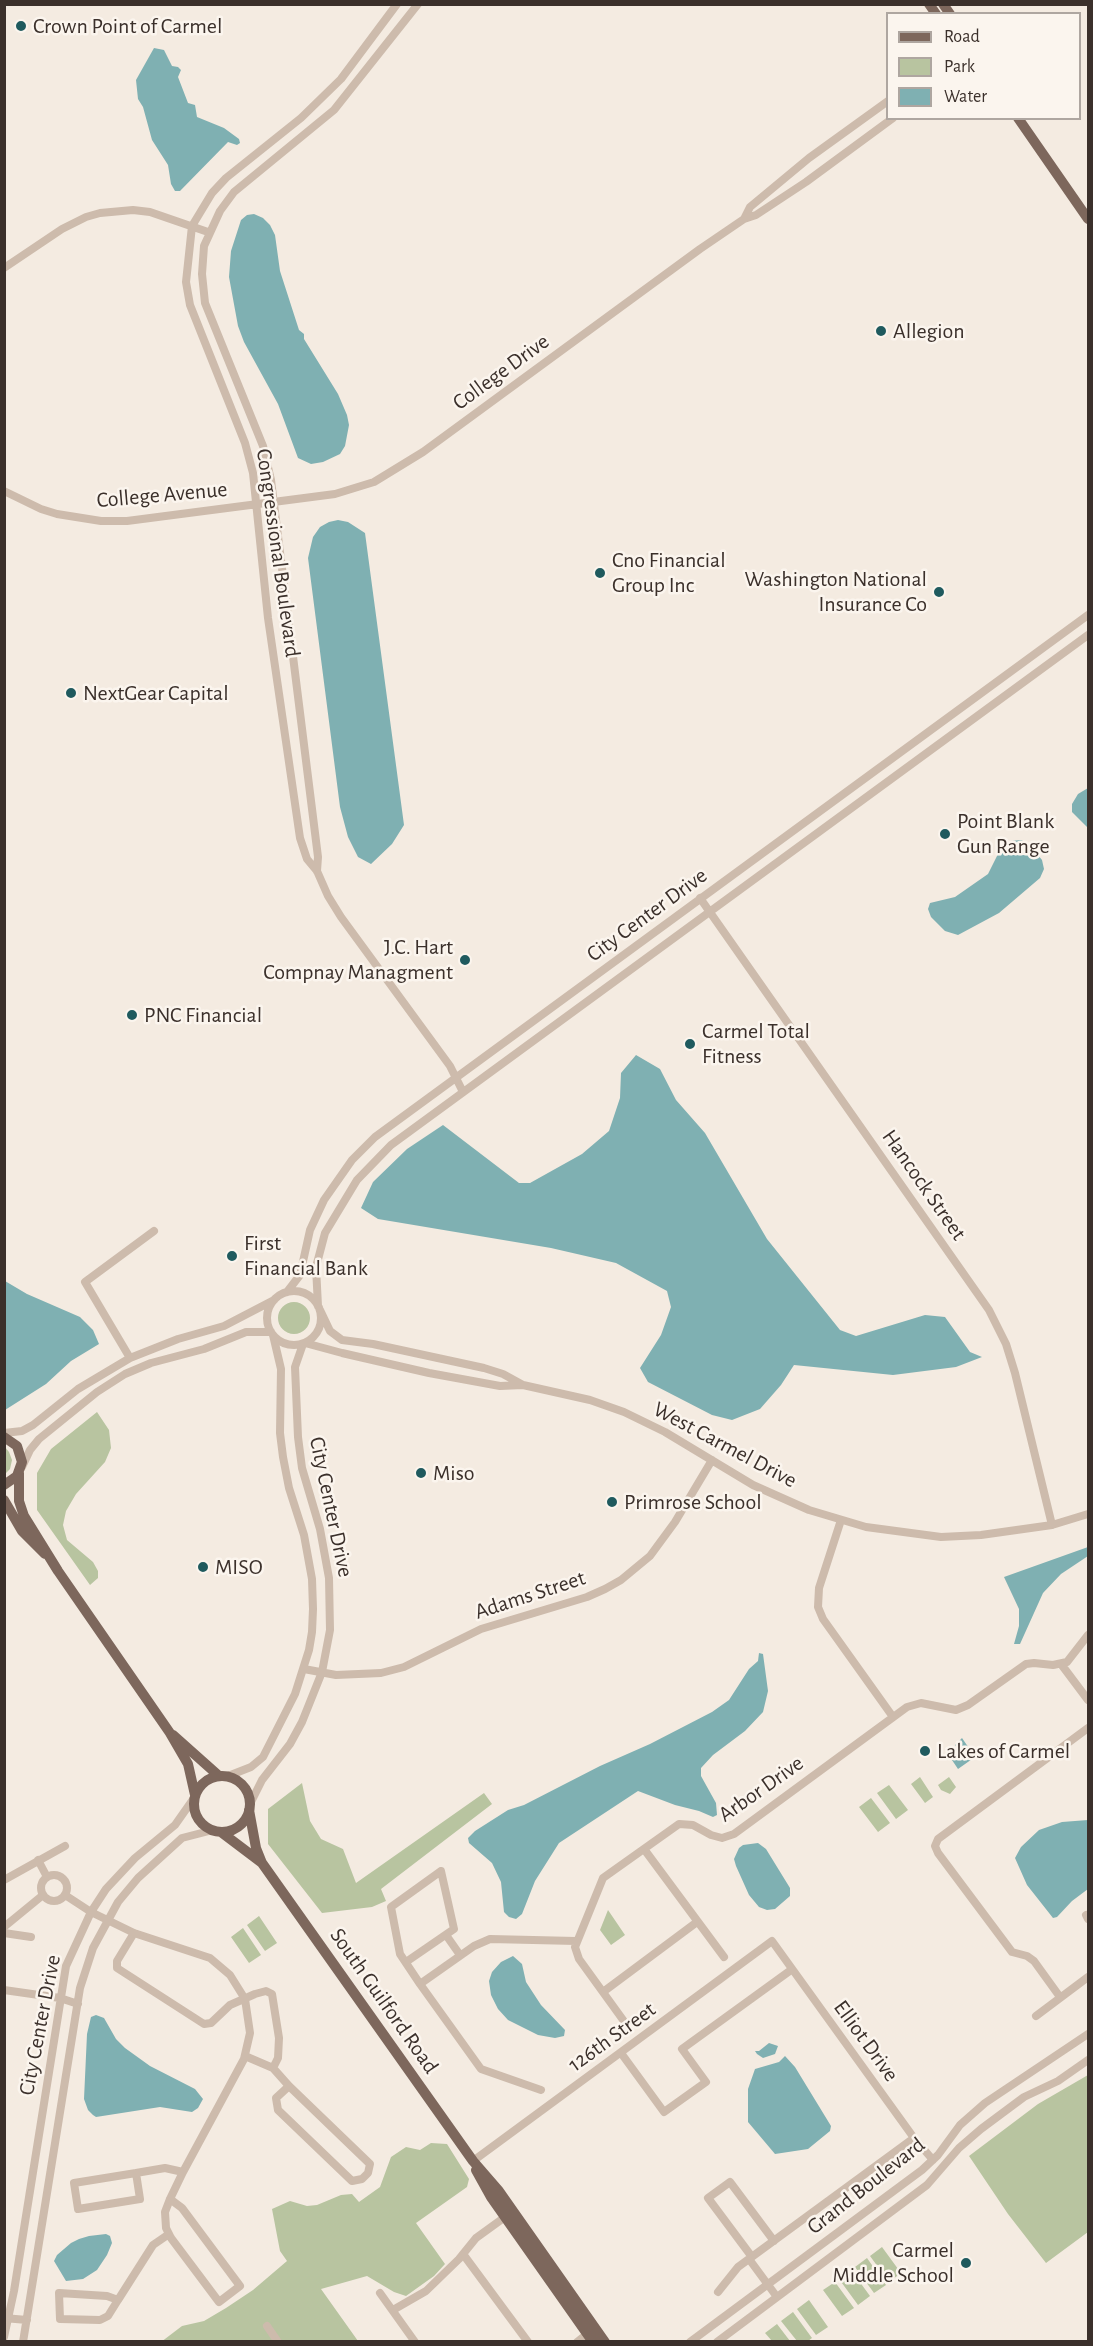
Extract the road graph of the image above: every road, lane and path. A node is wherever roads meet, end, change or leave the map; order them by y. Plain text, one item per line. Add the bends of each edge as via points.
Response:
1 (398, 4) edge
2 (418, 4) edge
3 (886, 102) edge
4 (890, 120) edge
5 (1019, 120) edge
6 (744, 219) junction
7 (1089, 219) edge
8 (192, 226) junction
9 (208, 232) junction
10 (6, 264) edge
11 (4, 491) edge
12 (274, 502) junction
13 (256, 504) junction
14 (1089, 615) edge
15 (1089, 635) edge
16 (317, 871) junction
17 (700, 898) junction
18 (710, 912) junction
19 (455, 1078) junction
20 (463, 1092) junction
21 (154, 1231) dead end
22 (286, 1292) junction
23 (274, 1300) junction
24 (319, 1308) junction
25 (272, 1333) junction
26 (304, 1343) junction
27 (130, 1358) junction
28 (523, 1385) junction
29 (4, 1435) edge
30 (712, 1460) junction
31 (20, 1471) junction
32 (4, 1485) edge
33 (4, 1500) edge
34 (1089, 1514) edge
35 (841, 1520) junction
36 (1052, 1525) junction
37 (50, 1558) junction
38 (1089, 1635) edge
39 (1061, 1664) junction
40 (304, 1669) junction
41 (322, 1672) junction
42 (1089, 1700) edge
43 (893, 1717) junction
44 (1089, 1728) edge
45 (170, 1733) junction
46 (224, 1776) junction
47 (195, 1796) junction
48 (250, 1807) junction
49 (217, 1831) junction
50 (65, 1845) dead end
51 (644, 1849) junction
52 (39, 1860) junction
53 (262, 1863) junction
54 (47, 1877) junction
55 (4, 1880) edge
56 (43, 1895) junction
57 (65, 1895) junction
58 (91, 1912) junction
59 (107, 1920) junction
60 (697, 1922) junction
61 (4, 1927) edge
62 (4, 1933) edge
63 (134, 1933) junction
64 (446, 1935) junction
65 (30, 1937) dead end
66 (576, 1941) junction
67 (772, 1941) joint
68 (460, 1955) junction
69 (724, 1957) dead end
70 (406, 1962) junction
71 (791, 1970) junction
72 (1089, 1977) edge
73 (420, 1984) junction
74 (4, 1990) edge
75 (603, 1992) junction
76 (1060, 1997) junction
77 (60, 1998) junction
78 (245, 1999) junction
79 (78, 2004) junction
80 (1036, 2016) dead end
81 (626, 2024) dead end
82 (1089, 2034) edge
83 (621, 2054) junction
84 (245, 2056) junction
85 (1089, 2060) edge
86 (273, 2068) junction
87 (289, 2086) junction
88 (541, 2090) dead end
89 (914, 2138) junction
90 (933, 2160) junction
91 (473, 2161) junction
92 (183, 2172) junction
93 (136, 2173) junction
94 (170, 2199) junction
95 (505, 2217) junction
96 (169, 2234) junction
97 (774, 2241) junction
98 (463, 2254) junction
99 (751, 2258) junction
100 (768, 2284) junction
101 (718, 2292) dead end
102 (380, 2294) dead end
103 (777, 2297) junction
104 (118, 2300) junction
105 (393, 2310) junction
106 (6, 2318) edge
107 (27, 2320) junction
108 (267, 2326) dead end
109 (4, 2337) edge
110 (590, 2338) edge
111 (23, 2342) edge
112 (278, 2342) edge
113 (415, 2342) edge
114 (528, 2342) edge
115 (577, 2342) edge
116 (605, 2342) edge
117 (690, 2342) edge
118 (717, 2342) edge

1 - 8 street, Congressional Boulevard via 341,79 301,118 226,178
2 - 9 street, Congressional Boulevard via 334,110 234,192
3 - 6 street, College Drive via 758,200
4 - 6 street, College Drive via 806,182
5 - 7 main road
6 - 12 street, College Drive via 387,475 335,494
8 - 9 street
8 - 10 street via 150,212 100,213 62,229
8 - 13 street, Congressional Boulevard via 186,282 190,305 245,443
9 - 12 street, Congressional Boulevard via 202,274 205,303 263,446
11 - 13 street, College Avenue via 41,509 101,521
12 - 13 street, College Drive
12 - 16 street, Congressional Boulevard
13 - 16 street, Congressional Boulevard via 300,838 307,859
14 - 17 street, City Center Drive
15 - 18 street, City Center Drive
16 - 19 street, Congressional Boulevard via 341,917
17 - 18 street, Hancock Street
17 - 19 street, City Center Drive
18 - 20 street, City Center Drive
18 - 36 street, Hancock Street via 989,1310 1015,1373
19 - 20 street, Congressional Boulevard
19 - 22 street, City Center Drive via 375,1137 342,1173 317,1213 300,1275
20 - 24 street, City Center Drive via 391,1146 348,1194 320,1247 316,1276
21 - 27 street via 85,1282
22 - 23 street
22 - 24 street via 303,1293 314,1299
23 - 25 street via 267,1317
23 - 27 street via 224,1326
24 - 26 street via 320,1327
24 - 28 street, West Carmel Drive via 330,1331 342,1340 476,1366
25 - 26 street via 289,1345
25 - 31 street via 246,1332 125,1374 39,1438
25 - 40 street, City Center Drive via 281,1373 283,1457 312,1579 312,1632
26 - 28 street, West Carmel Drive via 429,1373 500,1386
26 - 41 street, City Center Drive via 295,1367 298,1437 302,1468 326,1558 331,1598
27 - 29 street via 78,1389 30,1427
28 - 30 street, West Carmel Drive via 624,1412
29 - 31 main road via 19,1450
30 - 35 street, West Carmel Drive via 753,1485
30 - 41 street, Adams Street via 650,1556 605,1589 481,1629 404,1667 354,1675
31 - 32 main road
31 - 37 main road via 21,1509
33 - 37 main road via 22,1530
34 - 36 street, West Carmel Drive
35 - 36 street, West Carmel Drive via 940,1537
35 - 43 street via 819,1588 818,1607
37 - 45 main road
38 - 39 street via 1071,1658
39 - 42 street
39 - 43 street, Arbor Drive via 1026,1664 956,1710 916,1704
40 - 41 street, Adams Street
40 - 46 street, City Center Drive via 263,1757 251,1767
41 - 48 street, City Center Drive via 302,1722 262,1780
43 - 51 street, Arbor Drive via 734,1834 722,1838 693,1825 679,1824
44 - 76 street via 938,1839 935,1846 1012,1952 1034,1961
45 - 46 main road
45 - 47 main road via 188,1764
46 - 47 main road via 204,1782
46 - 48 main road via 246,1789
47 - 49 main road via 196,1815
47 - 58 street, City Center Drive via 175,1825 135,1858
48 - 49 main road via 241,1824 232,1830
48 - 53 main road, South Guilford Road
49 - 53 main road, South Guilford Road
49 - 59 street, City Center Drive via 191,1835 176,1843 138,1878
50 - 52 street
51 - 60 street
51 - 66 street, Arbor Drive via 603,1878
52 - 54 street
52 - 55 street
53 - 91 main road, South Guilford Road
54 - 56 street via 41,1885
54 - 57 street via 62,1878
56 - 57 street via 49,1900
56 - 61 street
57 - 58 street
58 - 59 street
58 - 77 street, City Center Drive via 66,1966
59 - 63 street
59 - 79 street, City Center Drive via 93,1948
60 - 69 street
60 - 75 street
62 - 65 street
63 - 78 street via 210,1958 230,1975
63 - 78 street via 117,1961 117,1968 204,2024 212,2024 230,2005
64 - 68 street
64 - 70 street
64 - 70 street via 454,1929 441,1871 391,1907 400,1954
66 - 68 street via 490,1939
66 - 75 street via 579,1959
67 - 71 street, Elliot Drive
67 - 83 street, 126th Street
68 - 73 street
70 - 73 street
71 - 83 street via 682,2049 706,2082 664,2112
71 - 89 street, Elliot Drive
72 - 76 street
73 - 88 street via 481,2069
74 - 77 street
75 - 81 street
76 - 80 street
77 - 79 street
77 - 106 street, City Center Drive
78 - 84 street via 250,2033
78 - 86 street via 266,1991 272,1994 279,2038
79 - 107 street, City Center Drive
82 - 90 street, Grand Boulevard via 976,2110
83 - 91 street, 126th Street
84 - 86 street
84 - 92 street
85 - 103 street, Grand Boulevard via 1064,2078 1024,2097 981,2129 927,2185
86 - 87 street
87 - 87 street via 276,2098 278,2110 352,2181 362,2179 370,2164
89 - 90 street, Elliot Drive
89 - 97 street
90 - 100 street, Grand Boulevard
91 - 95 main road, South Guilford Road
91 - 116 main road, South Guilford Road via 499,2191
92 - 93 street via 165,2168
92 - 94 street
93 - 93 street via 74,2183 78,2209 140,2199
94 - 96 street via 165,2220
94 - 96 street via 182,2208 240,2286 219,2302
95 - 98 street via 476,2238
95 - 110 main road, South Guilford Road
96 - 104 street via 153,2245
97 - 99 street
97 - 99 street via 730,2182 708,2198
98 - 105 street via 426,2291
98 - 114 street
99 - 100 street
99 - 101 street via 732,2272
100 - 103 street
100 - 117 street, Grand Boulevard
102 - 105 street
103 - 118 street, Grand Boulevard
104 - 104 street via 98,2294 59,2293 60,2319 100,2320 108,2316
105 - 113 street
106 - 107 street
106 - 109 street, City Center Drive
107 - 111 street, City Center Drive
108 - 112 street
110 - 115 street

